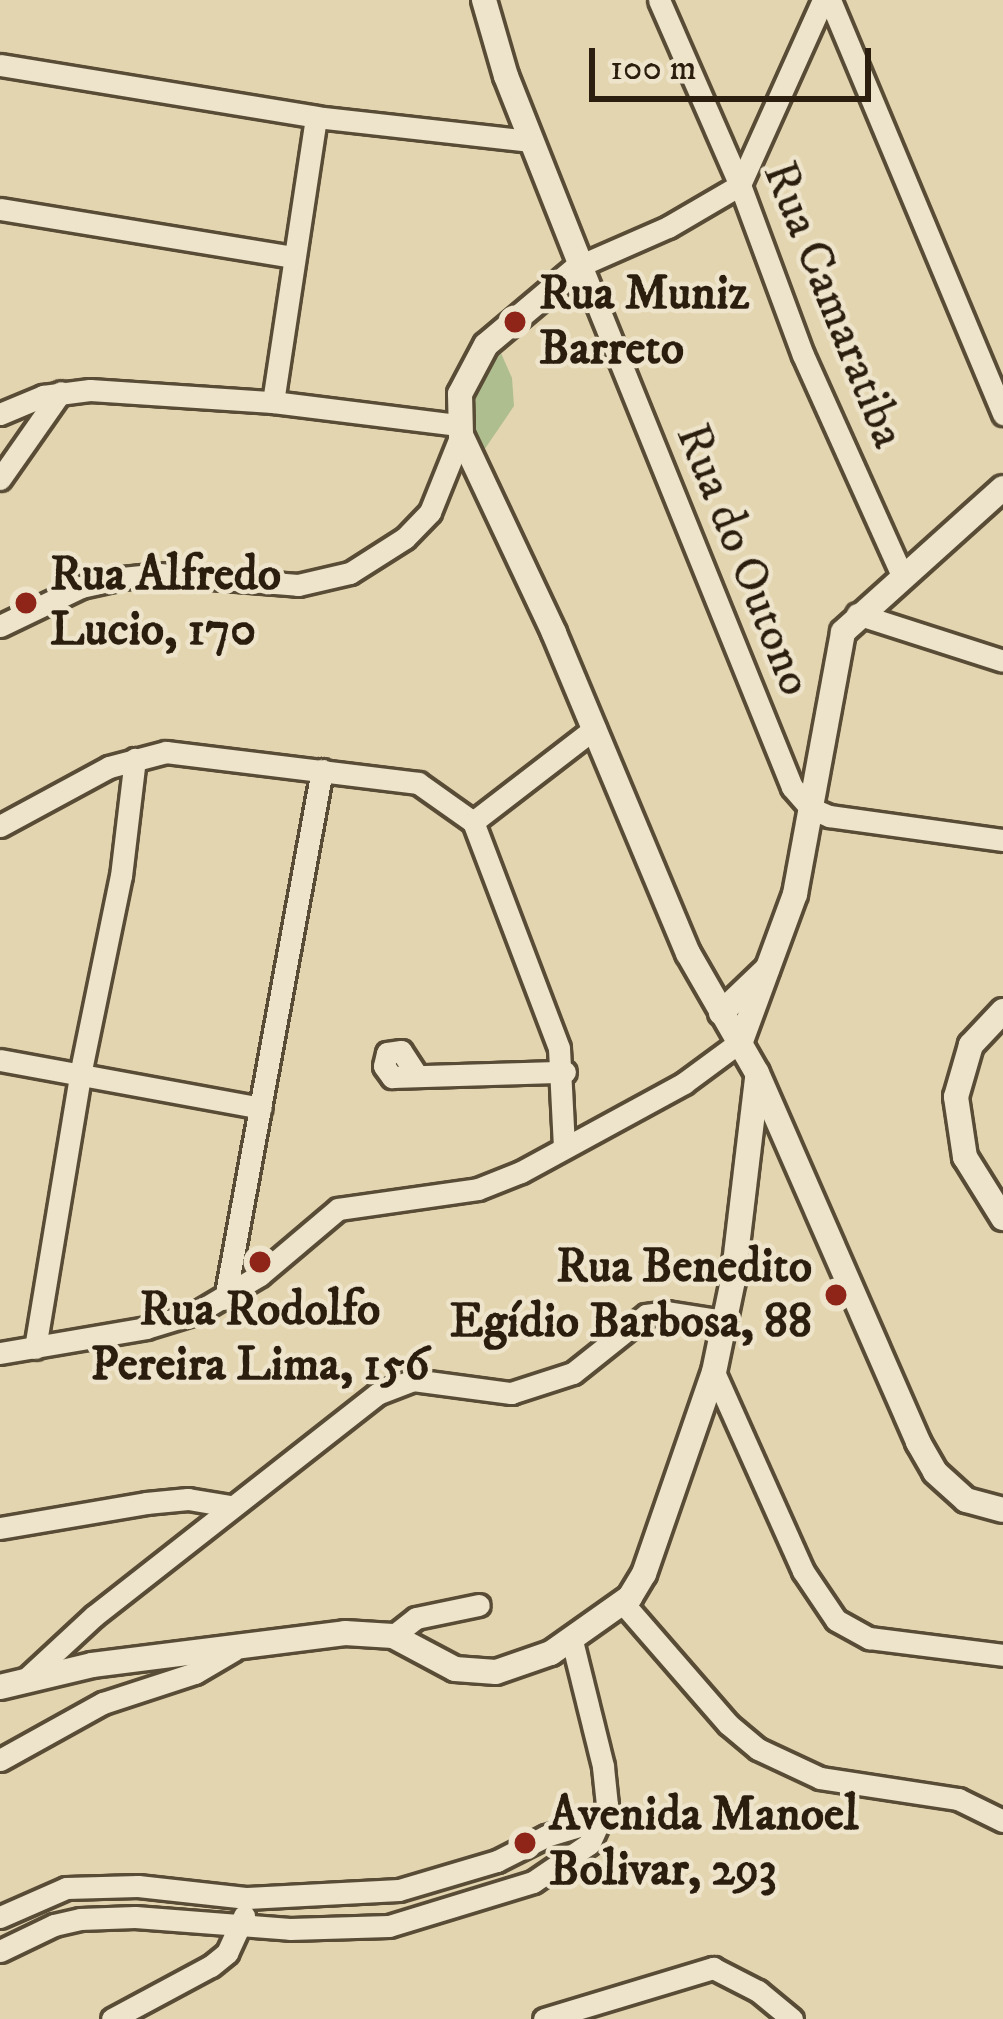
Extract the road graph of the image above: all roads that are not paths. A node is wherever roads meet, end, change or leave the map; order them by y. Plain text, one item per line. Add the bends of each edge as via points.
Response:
1 (484, 0) edge
2 (658, 0) edge
3 (826, 0) edge
4 (1, 64) edge
5 (316, 117) junction
6 (530, 140) junction
7 (740, 185) junction
8 (0, 209) edge
9 (294, 257) junction
10 (581, 265) junction
11 (62, 392) junction
12 (273, 402) junction
13 (0, 414) edge
14 (1003, 414) edge
15 (459, 430) junction
16 (0, 479) edge
17 (1003, 488) edge
18 (902, 575) junction
19 (857, 614) junction
20 (0, 626) edge
21 (1003, 661) edge
22 (595, 728) junction
23 (134, 759) junction
24 (322, 770) junction
25 (810, 808) junction
26 (473, 822) junction
27 (0, 826) edge
28 (1003, 840) edge
29 (769, 967) junction
30 (1003, 1011) edge
31 (722, 1012) junction
32 (741, 1041) junction
33 (0, 1060) edge
34 (565, 1072) junction
35 (757, 1073) junction
36 (416, 1074) dead end
37 (80, 1075) junction
38 (261, 1108) junction
39 (564, 1147) junction
40 (1003, 1218) edge
41 (225, 1299) junction
42 (724, 1321) junction
43 (35, 1348) junction
44 (0, 1353) edge
45 (714, 1372) junction
46 (230, 1506) junction
47 (1003, 1510) edge
48 (0, 1528) edge
49 (622, 1603) junction
50 (478, 1605) dead end
51 (394, 1636) junction
52 (572, 1641) junction
53 (240, 1646) junction
54 (1003, 1655) edge
55 (26, 1679) junction
56 (0, 1687) edge
57 (0, 1760) edge
58 (602, 1819) junction
59 (1003, 1821) edge
60 (247, 1898) junction
61 (0, 1917) edge
62 (242, 1926) junction
63 (0, 1951) edge
64 (112, 2019) edge
65 (544, 2019) edge
66 (792, 2019) edge

1 - 6 street, Rua do Outono
2 - 7 street, Rua Camaratiba
3 - 7 street
3 - 14 street
4 - 5 street
5 - 6 street
5 - 9 street
6 - 10 street, Rua do Outono
7 - 10 street
7 - 18 street, Rua Camaratiba via 803,355
8 - 9 street
9 - 12 street
10 - 15 street via 486,345 460,394
10 - 25 street, Rua do Outono via 779,764
11 - 12 street
11 - 13 street
11 - 16 street
12 - 15 street
15 - 20 street via 430,512 350,573 298,585 122,578 81,587
15 - 22 street
17 - 18 street
18 - 19 street
19 - 21 street
19 - 25 street via 835,658
22 - 26 street
22 - 31 street via 688,953
23 - 24 street via 166,752
23 - 27 street
23 - 37 street via 121,876
24 - 26 street via 418,783
24 - 38 street
25 - 28 street
25 - 29 street via 795,893
26 - 34 street
29 - 31 street
29 - 32 street
30 - 40 street via 971,1045 956,1097 965,1157
31 - 32 street
32 - 35 street
32 - 39 street via 684,1083
33 - 37 street
34 - 36 street
34 - 39 street
35 - 42 street
35 - 47 street via 917,1442 966,1500
37 - 38 street
37 - 43 street
38 - 41 street
39 - 41 street via 478,1189 338,1209
41 - 43 street via 146,1328
42 - 45 street
42 - 46 street via 646,1315 574,1372 511,1393 426,1380 394,1385
43 - 44 street
45 - 49 street via 644,1574
45 - 54 street via 803,1571 836,1620 869,1638
46 - 48 street via 146,1503
46 - 55 street
49 - 52 street
49 - 59 street via 758,1749 820,1778 958,1799
50 - 51 street via 416,1618
51 - 52 street via 455,1669 477,1672 522,1667
51 - 53 street via 345,1633
52 - 58 street via 608,1790
53 - 55 street
53 - 57 street via 195,1673 103,1703
55 - 56 street
58 - 60 street via 399,1890
58 - 62 street via 570,1862 430,1918 361,1929
60 - 61 street via 66,1888
60 - 62 street
62 - 63 street via 80,1919
62 - 64 street via 212,1966
65 - 66 street via 713,1968

